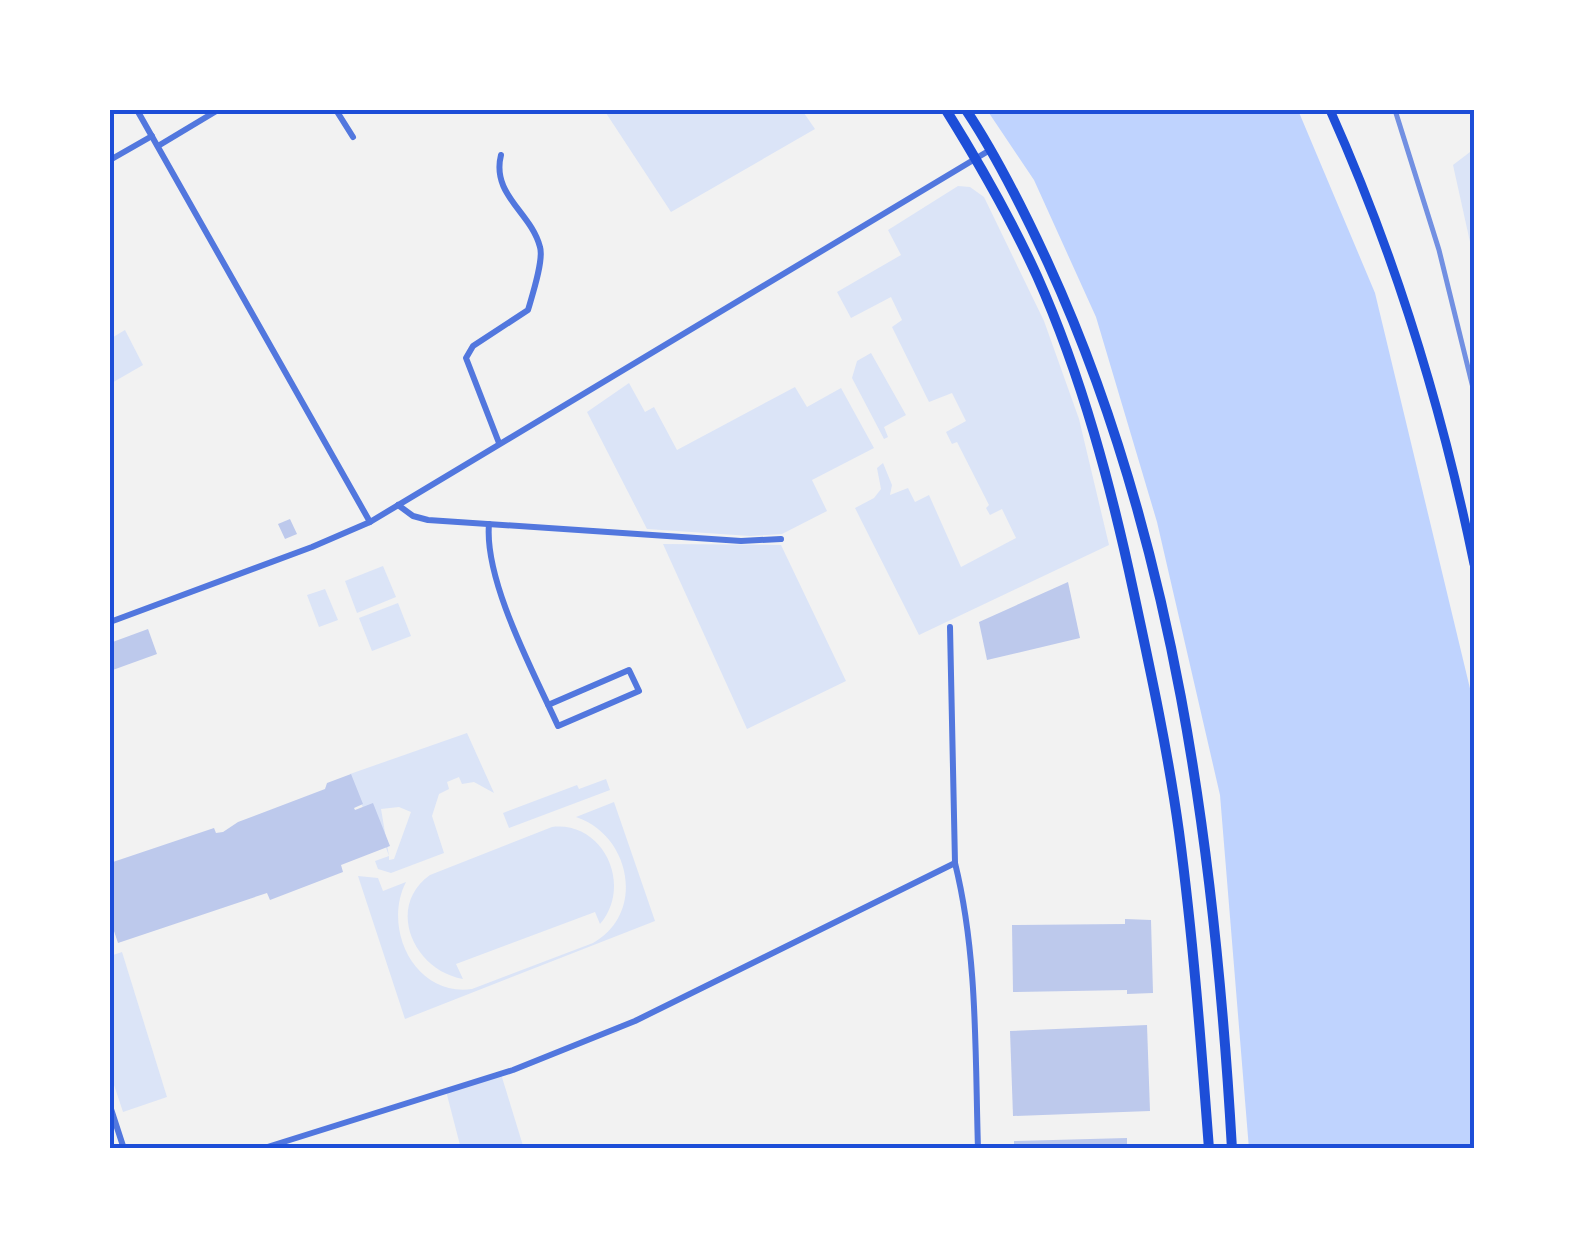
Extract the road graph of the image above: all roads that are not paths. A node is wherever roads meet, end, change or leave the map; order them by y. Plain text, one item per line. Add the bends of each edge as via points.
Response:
1 (138, 110) edge
2 (218, 110) edge
3 (336, 110) edge
4 (946, 110) edge
5 (966, 110) edge
6 (1330, 110) edge
7 (153, 136) junction
8 (353, 138) dead end
9 (158, 146) junction
10 (990, 150) junction
11 (502, 154) dead end
12 (976, 158) junction
13 (110, 160) edge
14 (498, 443) junction
15 (398, 505) junction
16 (370, 522) junction
17 (489, 524) junction
18 (781, 539) dead end
19 (1474, 564) edge
20 (110, 622) edge
21 (950, 627) dead end
22 (548, 705) junction
23 (956, 863) junction
24 (110, 1106) edge
25 (124, 1149) edge
26 (261, 1149) edge
27 (978, 1149) edge
28 (1209, 1149) edge
29 (1232, 1149) edge

1 - 7 street
2 - 9 street
3 - 8 street
4 - 12 main road
5 - 10 main road
6 - 19 main road via 1410,314
7 - 9 street
7 - 13 street
9 - 16 street
10 - 12 street
10 - 29 main road via 1086,351 1156,587 1214,926
11 - 14 street via 502,186 541,254 528,310 473,346 466,358
12 - 14 street
12 - 28 main road via 1073,366 1123,545 1178,829
14 - 15 street
15 - 16 street
15 - 17 street via 428,520
16 - 20 street
17 - 18 street
17 - 22 street via 487,546 498,586
21 - 23 street
22 - 22 street via 629,670 639,691 558,726
23 - 26 street via 636,1021 513,1070
23 - 27 street via 967,909
24 - 25 street

